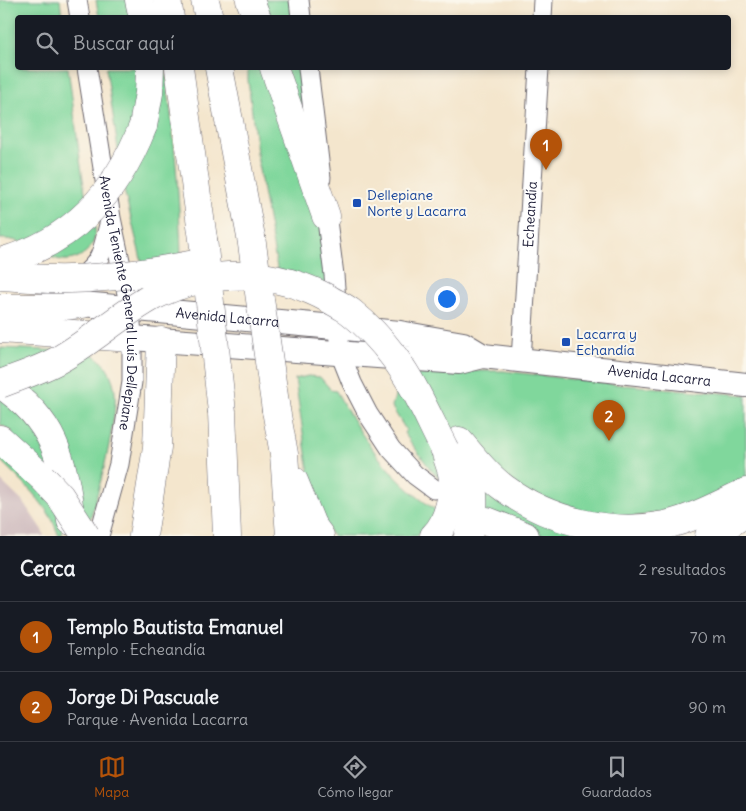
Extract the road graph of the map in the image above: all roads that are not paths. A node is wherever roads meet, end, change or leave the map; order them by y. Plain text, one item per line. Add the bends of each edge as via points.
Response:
1 (77, 0) edge
2 (139, 0) edge
3 (167, 0) edge
4 (205, 0) edge
5 (250, 0) edge
6 (299, 0) edge
7 (543, 0) edge
8 (80, 15) edge
9 (142, 15) edge
10 (170, 15) edge
11 (208, 15) edge
12 (255, 15) edge
13 (301, 15) edge
14 (542, 15) edge
15 (87, 70) edge
16 (150, 70) edge
17 (179, 70) edge
18 (219, 70) edge
19 (275, 70) edge
20 (308, 70) edge
21 (539, 70) edge
22 (326, 216) junction
23 (111, 218) junction
24 (0, 254) edge
25 (0, 262) edge
26 (0, 276) edge
27 (82, 276) junction
28 (82, 304) junction
29 (0, 308) edge
30 (130, 308) junction
31 (338, 327) junction
32 (0, 330) edge
33 (132, 338) junction
34 (161, 341) junction
35 (340, 353) junction
36 (483, 356) junction
37 (521, 360) junction
38 (0, 384) edge
39 (746, 385) edge
40 (0, 439) edge
41 (454, 443) junction
42 (284, 454) junction
43 (434, 488) dead end
44 (746, 492) edge
45 (746, 512) edge
46 (487, 530) edge
47 (71, 536) edge
48 (86, 536) edge
49 (100, 536) edge
50 (143, 536) edge
51 (227, 536) edge
52 (290, 536) edge
53 (320, 536) edge
54 (434, 536) edge
55 (526, 536) edge
56 (709, 536) edge

1 - 8 street
2 - 9 highway
3 - 10 highway
4 - 11 highway
5 - 12 highway
6 - 13 street
7 - 14 street
15 - 23 street, Avenida Teniente General Luís Dellepiane
16 - 25 highway, bridge via 143,126 133,150 98,204 80,222 45,245
17 - 51 highway, bridge via 203,239 222,412
18 - 42 highway, bridge via 251,237
19 - 22 highway
20 - 22 street
21 - 37 street, Echeandía
22 - 31 street
23 - 27 street via 96,265
23 - 30 street, Avenida Teniente General Luís Dellepiane
24 - 27 street via 23,257 54,272
26 - 41 highway, bridge via 68,279 128,276 240,258 295,266 321,275 358,298 410,348
27 - 28 street
28 - 29 highway
28 - 30 main road, Avenida Lacarra
30 - 31 main road, Avenida Lacarra
30 - 33 street, Avenida Teniente General Luís Dellepiane
31 - 35 street
31 - 36 main road, Avenida Lacarra via 463,344
32 - 33 highway
33 - 34 main road, Avenida Lacarra
33 - 49 street, Avenida Teniente General Luís Dellepiane via 131,391 119,464
34 - 35 main road, Avenida Lacarra
34 - 50 highway via 157,447
35 - 36 main road, Avenida Lacarra via 458,362
35 - 43 street via 368,414 391,449 415,475
36 - 37 main road, Avenida Lacarra
37 - 39 main road, Avenida Lacarra
38 - 41 highway, bridge via 60,359 152,297 179,284 241,275 263,276 314,291 351,312 393,356
38 - 47 highway via 36,414 54,442 66,483
40 - 48 highway, bridge via 60,496
41 - 44 highway via 502,487 542,511 572,522 634,529 666,525
41 - 46 highway via 473,487 474,518
41 - 54 highway via 447,516
42 - 52 highway
42 - 53 highway via 302,504
45 - 56 highway
46 - 55 highway

